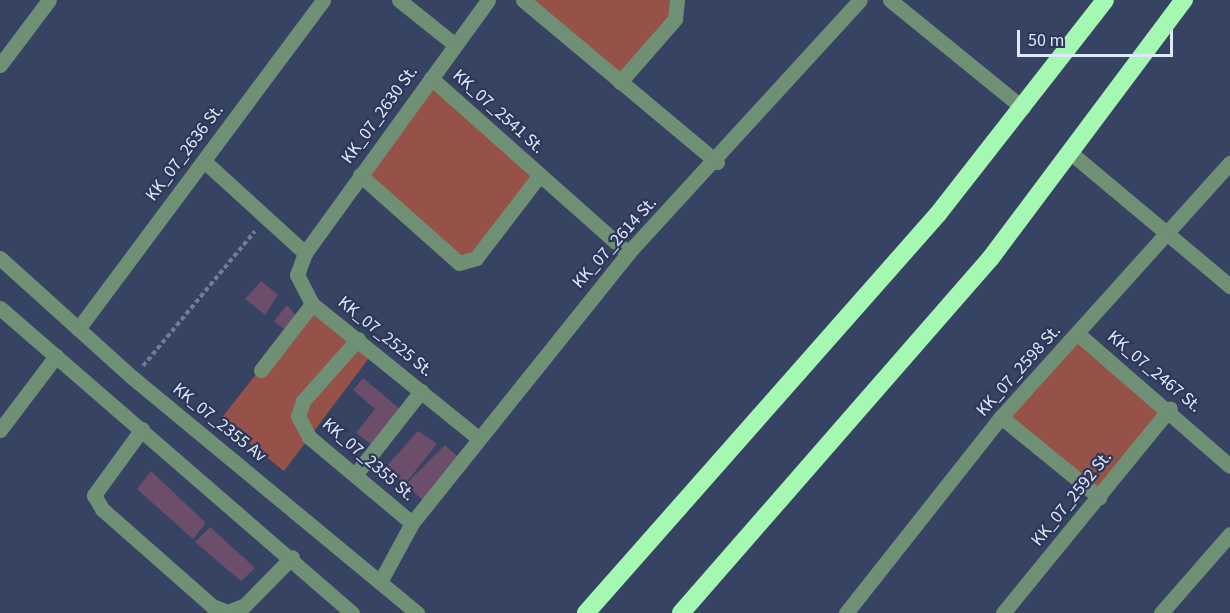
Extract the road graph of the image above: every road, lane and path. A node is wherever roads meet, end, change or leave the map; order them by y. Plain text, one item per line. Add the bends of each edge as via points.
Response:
1 (49, 0) edge
2 (323, 0) edge
3 (399, 0) edge
4 (488, 0) edge
5 (523, 0) edge
6 (860, 0) edge
7 (890, 0) edge
8 (1105, 0) edge
9 (1184, 0) edge
10 (678, 4) edge
11 (454, 44) junction
12 (0, 65) edge
13 (431, 78) junction
14 (620, 82) junction
15 (1023, 108) junction
16 (1072, 154) junction
17 (204, 161) junction
18 (717, 162) junction
19 (1230, 163) edge
20 (360, 175) junction
21 (539, 176) junction
22 (263, 221) junction
23 (1166, 231) junction
24 (304, 253) junction
25 (628, 253) junction
26 (0, 258) edge
27 (1230, 286) edge
28 (312, 304) junction
29 (0, 309) edge
30 (78, 329) junction
31 (1078, 334) junction
32 (358, 339) junction
33 (56, 356) junction
34 (261, 369) dead end
35 (133, 378) junction
36 (421, 391) junction
37 (1170, 408) junction
38 (1002, 417) junction
39 (142, 429) junction
40 (0, 430) edge
41 (477, 437) junction
42 (1230, 466) edge
43 (355, 475) junction
44 (1099, 497) junction
45 (412, 523) junction
46 (1230, 534) edge
47 (292, 557) junction
48 (380, 582) junction
49 (352, 613) edge
50 (417, 613) edge
51 (586, 613) edge
52 (681, 613) edge
53 (846, 613) edge
54 (1003, 613) edge
55 (1161, 613) edge

1 - 12 street
2 - 17 street, KK_07_2636 St.
3 - 11 street
4 - 11 street, KK_07_2630 St.
5 - 14 street
6 - 18 street, KK_07_2614 St.
7 - 15 street
8 - 15 highway
9 - 16 highway
10 - 14 street
11 - 13 street, KK_07_2630 St.
13 - 20 street, KK_07_2630 St.
13 - 21 street, KK_07_2541 St.
14 - 18 street
15 - 51 highway via 823,348
16 - 23 street
16 - 52 highway via 990,259
17 - 22 street
17 - 30 street, KK_07_2636 St.
18 - 25 street, KK_07_2614 St.
19 - 23 street, KK_07_2598 St.
20 - 21 street, KK_07_2541 St. via 459,264 476,258
20 - 24 street, KK_07_2630 St.
21 - 25 street, KK_07_2541 St.
22 - 24 street
22 - 35 path
23 - 27 street
23 - 31 street, KK_07_2598 St.
24 - 28 street, KK_07_2525 St. via 297,275
25 - 41 street, KK_07_2614 St.
26 - 30 street, KK_07_2355 Av
28 - 32 street, KK_07_2525 St.
28 - 34 street
29 - 33 street
30 - 35 street, KK_07_2355 Av
31 - 37 street, KK_07_2467 St.
31 - 38 street, KK_07_2598 St.
32 - 36 street, KK_07_2525 St.
32 - 43 street, KK_07_2355 St. via 303,401 298,416 309,437
33 - 39 street
33 - 40 street
35 - 48 street, KK_07_2355 Av
36 - 41 street, KK_07_2525 St.
36 - 43 street
37 - 42 street, KK_07_2467 St.
37 - 44 street, KK_07_2592 St.
38 - 44 street
38 - 53 street, KK_07_2598 St.
39 - 47 street
39 - 47 street via 94,495 102,509 212,606 228,612 245,605
41 - 45 street, KK_07_2614 St.
43 - 45 street, KK_07_2355 St.
44 - 54 street, KK_07_2592 St.
45 - 48 street, KK_07_2614 St.
46 - 55 street
47 - 49 street
48 - 50 street, KK_07_2355 Av

